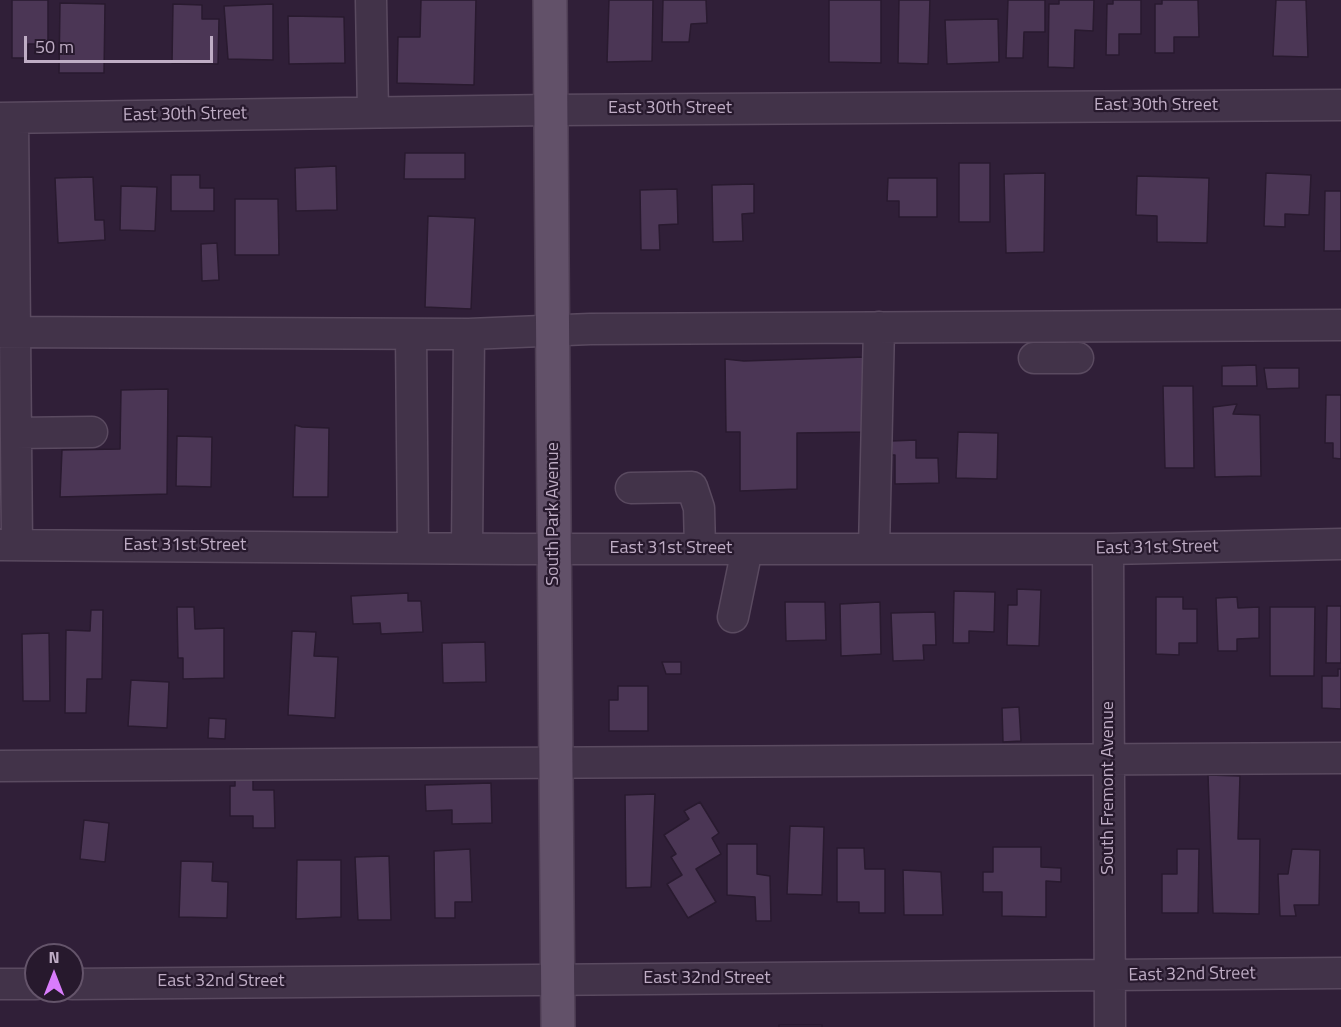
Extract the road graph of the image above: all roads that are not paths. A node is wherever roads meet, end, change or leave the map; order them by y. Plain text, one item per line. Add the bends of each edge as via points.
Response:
1 (371, 0) edge
2 (550, 0) edge
3 (1341, 105) edge
4 (551, 110) junction
5 (373, 112) junction
6 (6, 118) edge
7 (1341, 325) edge
8 (879, 327) junction
9 (553, 331) junction
10 (7, 332) edge
11 (411, 334) junction
12 (469, 334) junction
13 (1034, 358) dead end
14 (1078, 358) dead end
15 (92, 432) dead end
16 (16, 433) junction
17 (631, 488) dead end
18 (1341, 544) edge
19 (8, 545) edge
20 (413, 548) junction
21 (467, 548) junction
22 (554, 549) junction
23 (700, 549) junction
24 (747, 549) junction
25 (874, 549) junction
26 (1108, 549) junction
27 (733, 618) dead end
28 (1341, 758) edge
29 (1109, 759) junction
30 (556, 763) junction
31 (0, 766) edge
32 (1341, 973) edge
33 (1109, 976) junction
34 (558, 980) junction
35 (0, 984) edge
36 (24, 984) edge
37 (84, 984) edge
38 (558, 1027) edge
39 (1110, 1027) edge

1 - 5 street
2 - 4 main road, South Park Avenue
3 - 4 street, East 30th Street
4 - 5 street, East 30th Street
4 - 9 main road, South Park Avenue
5 - 6 street, East 30th Street
6 - 10 street
7 - 8 street
8 - 9 street
8 - 25 street
9 - 12 street
9 - 22 main road, South Park Avenue
10 - 11 street
10 - 16 street
11 - 12 street
11 - 20 street
12 - 21 street
13 - 14 street
15 - 16 street
16 - 19 street
17 - 23 street via 692,487 699,508
18 - 26 street, East 31st Street
19 - 20 street, East 31st Street
20 - 21 street, East 31st Street
21 - 22 street, East 31st Street
22 - 23 street, East 31st Street
22 - 30 main road, South Park Avenue
23 - 24 street, East 31st Street
24 - 25 street, East 31st Street
24 - 27 street
25 - 26 street, East 31st Street
26 - 29 street, South Fremont Avenue
28 - 29 street
29 - 30 street
29 - 33 street, South Fremont Avenue
30 - 31 street
30 - 34 main road, South Park Avenue
32 - 33 street, East 32nd Street
33 - 34 street, East 32nd Street
33 - 39 street, South Fremont Avenue
34 - 37 street, East 32nd Street
34 - 38 main road, South Park Avenue
35 - 36 street

